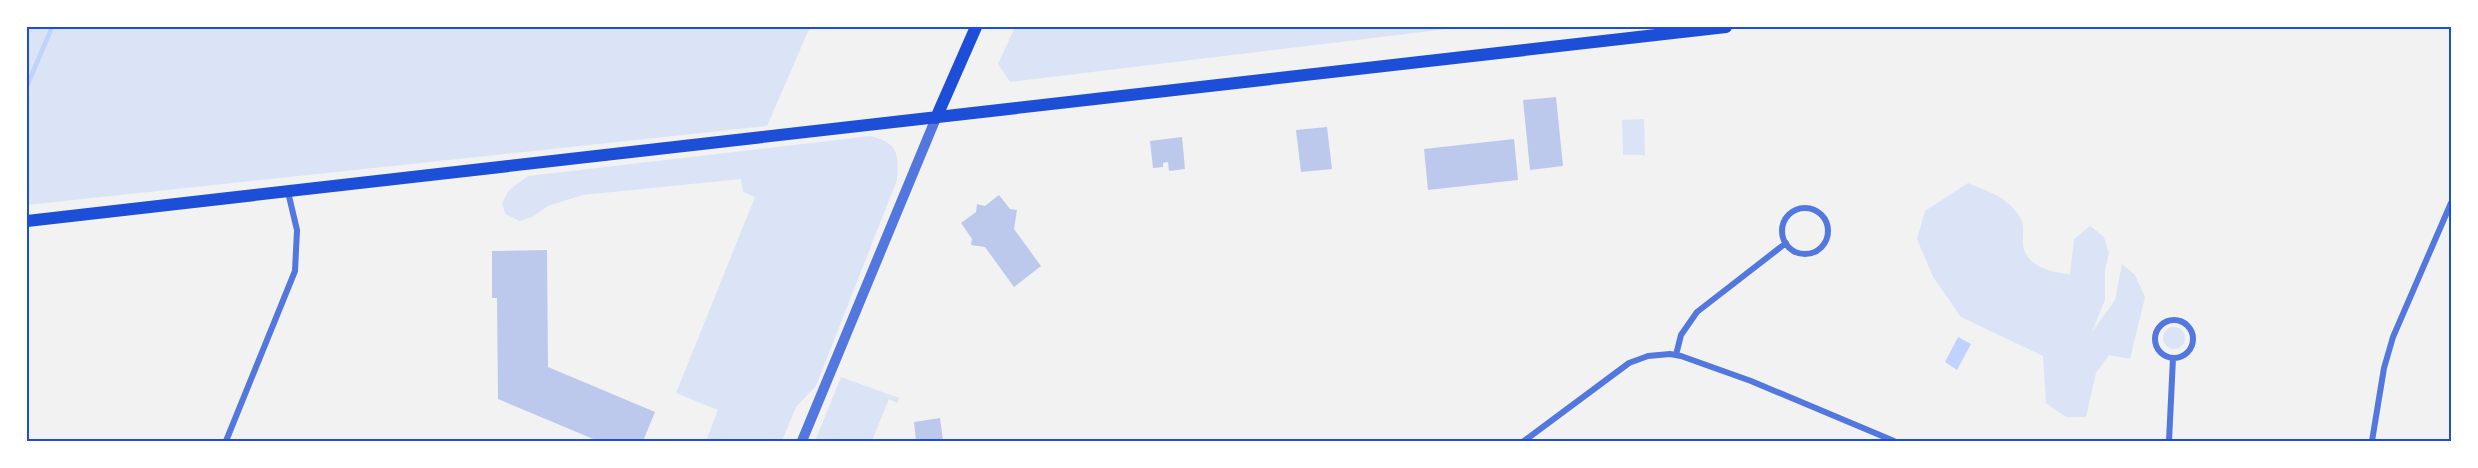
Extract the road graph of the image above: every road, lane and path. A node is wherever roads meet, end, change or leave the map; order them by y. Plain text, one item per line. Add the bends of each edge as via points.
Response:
1 (976, 27) edge
2 (1726, 27) edge
3 (936, 118) junction
4 (288, 192) junction
5 (2451, 203) edge
6 (27, 221) edge
7 (1786, 243) junction
8 (1676, 355) junction
9 (2173, 358) junction
10 (226, 439) edge
11 (235, 441) edge
12 (802, 441) edge
13 (1524, 441) edge
14 (1894, 441) edge
15 (2169, 441) edge
16 (2372, 441) edge

1 - 3 main road
2 - 3 main road
3 - 4 main road
3 - 12 street
4 - 6 main road
4 - 10 street via 297,230 295,271
5 - 16 street via 2393,337
7 - 7 street via 1804,254 1818,249 1828,230 1823,216 1810,208 1794,210 1784,221 1782,236
7 - 8 street via 1697,312 1681,334
8 - 13 street via 1648,356 1629,363
8 - 14 street via 1751,381
9 - 9 street via 2161,353 2155,335 2162,324 2174,320 2186,323 2194,340 2185,356
9 - 15 street
10 - 11 street

